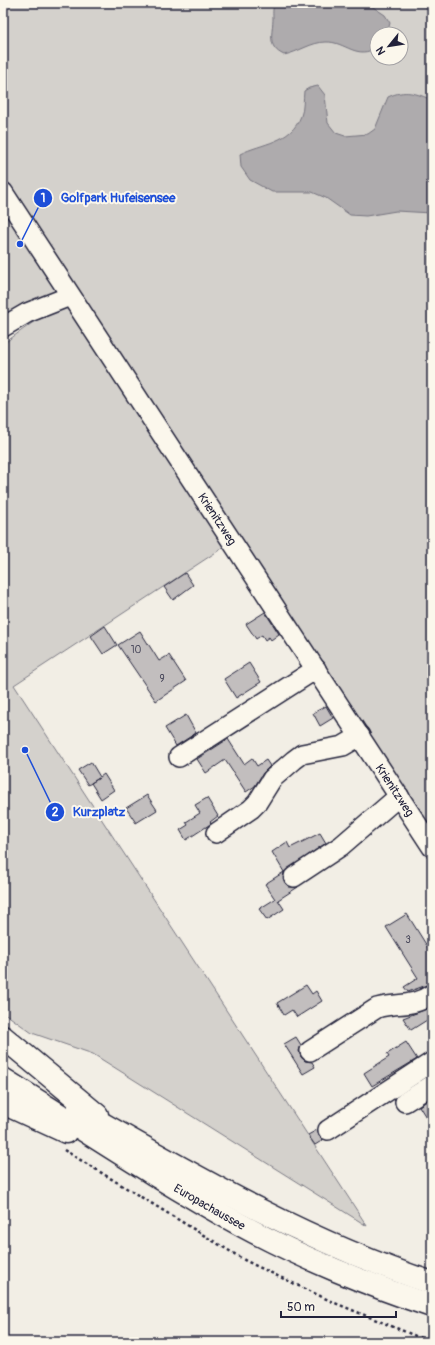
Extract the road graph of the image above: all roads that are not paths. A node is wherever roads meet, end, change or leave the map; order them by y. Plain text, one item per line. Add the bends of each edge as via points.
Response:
1 (3, 192) edge
2 (70, 296) junction
3 (3, 327) edge
4 (316, 669) junction
5 (360, 736) junction
6 (178, 757) dead end
7 (399, 796) junction
8 (216, 833) dead end
9 (432, 847) edge
10 (294, 878) dead end
11 (432, 994) edge
12 (3, 1037) edge
13 (310, 1051) dead end
14 (432, 1062) edge
15 (3, 1065) edge
16 (3, 1079) edge
17 (432, 1085) edge
18 (405, 1102) dead end
19 (3, 1103) edge
20 (328, 1130) dead end
21 (116, 1142) junction
22 (432, 1283) edge
23 (432, 1306) edge

1 - 2 street, Krienitzweg
2 - 3 street via 27,313
2 - 4 street, Krienitzweg
4 - 5 street, Krienitzweg
4 - 6 street
5 - 7 street, Krienitzweg
5 - 8 street via 342,746 302,754 272,779 251,809
7 - 9 street, Krienitzweg
7 - 10 street via 341,846
11 - 13 street via 419,1002 377,1008
12 - 21 main road
14 - 20 street
15 - 21 main road, Europachaussee
16 - 21 main road, Europachaussee
17 - 18 street
19 - 21 main road via 66,1132
21 - 22 main road, Europachaussee via 202,1180 332,1245
21 - 23 main road, Europachaussee via 244,1226 321,1263

